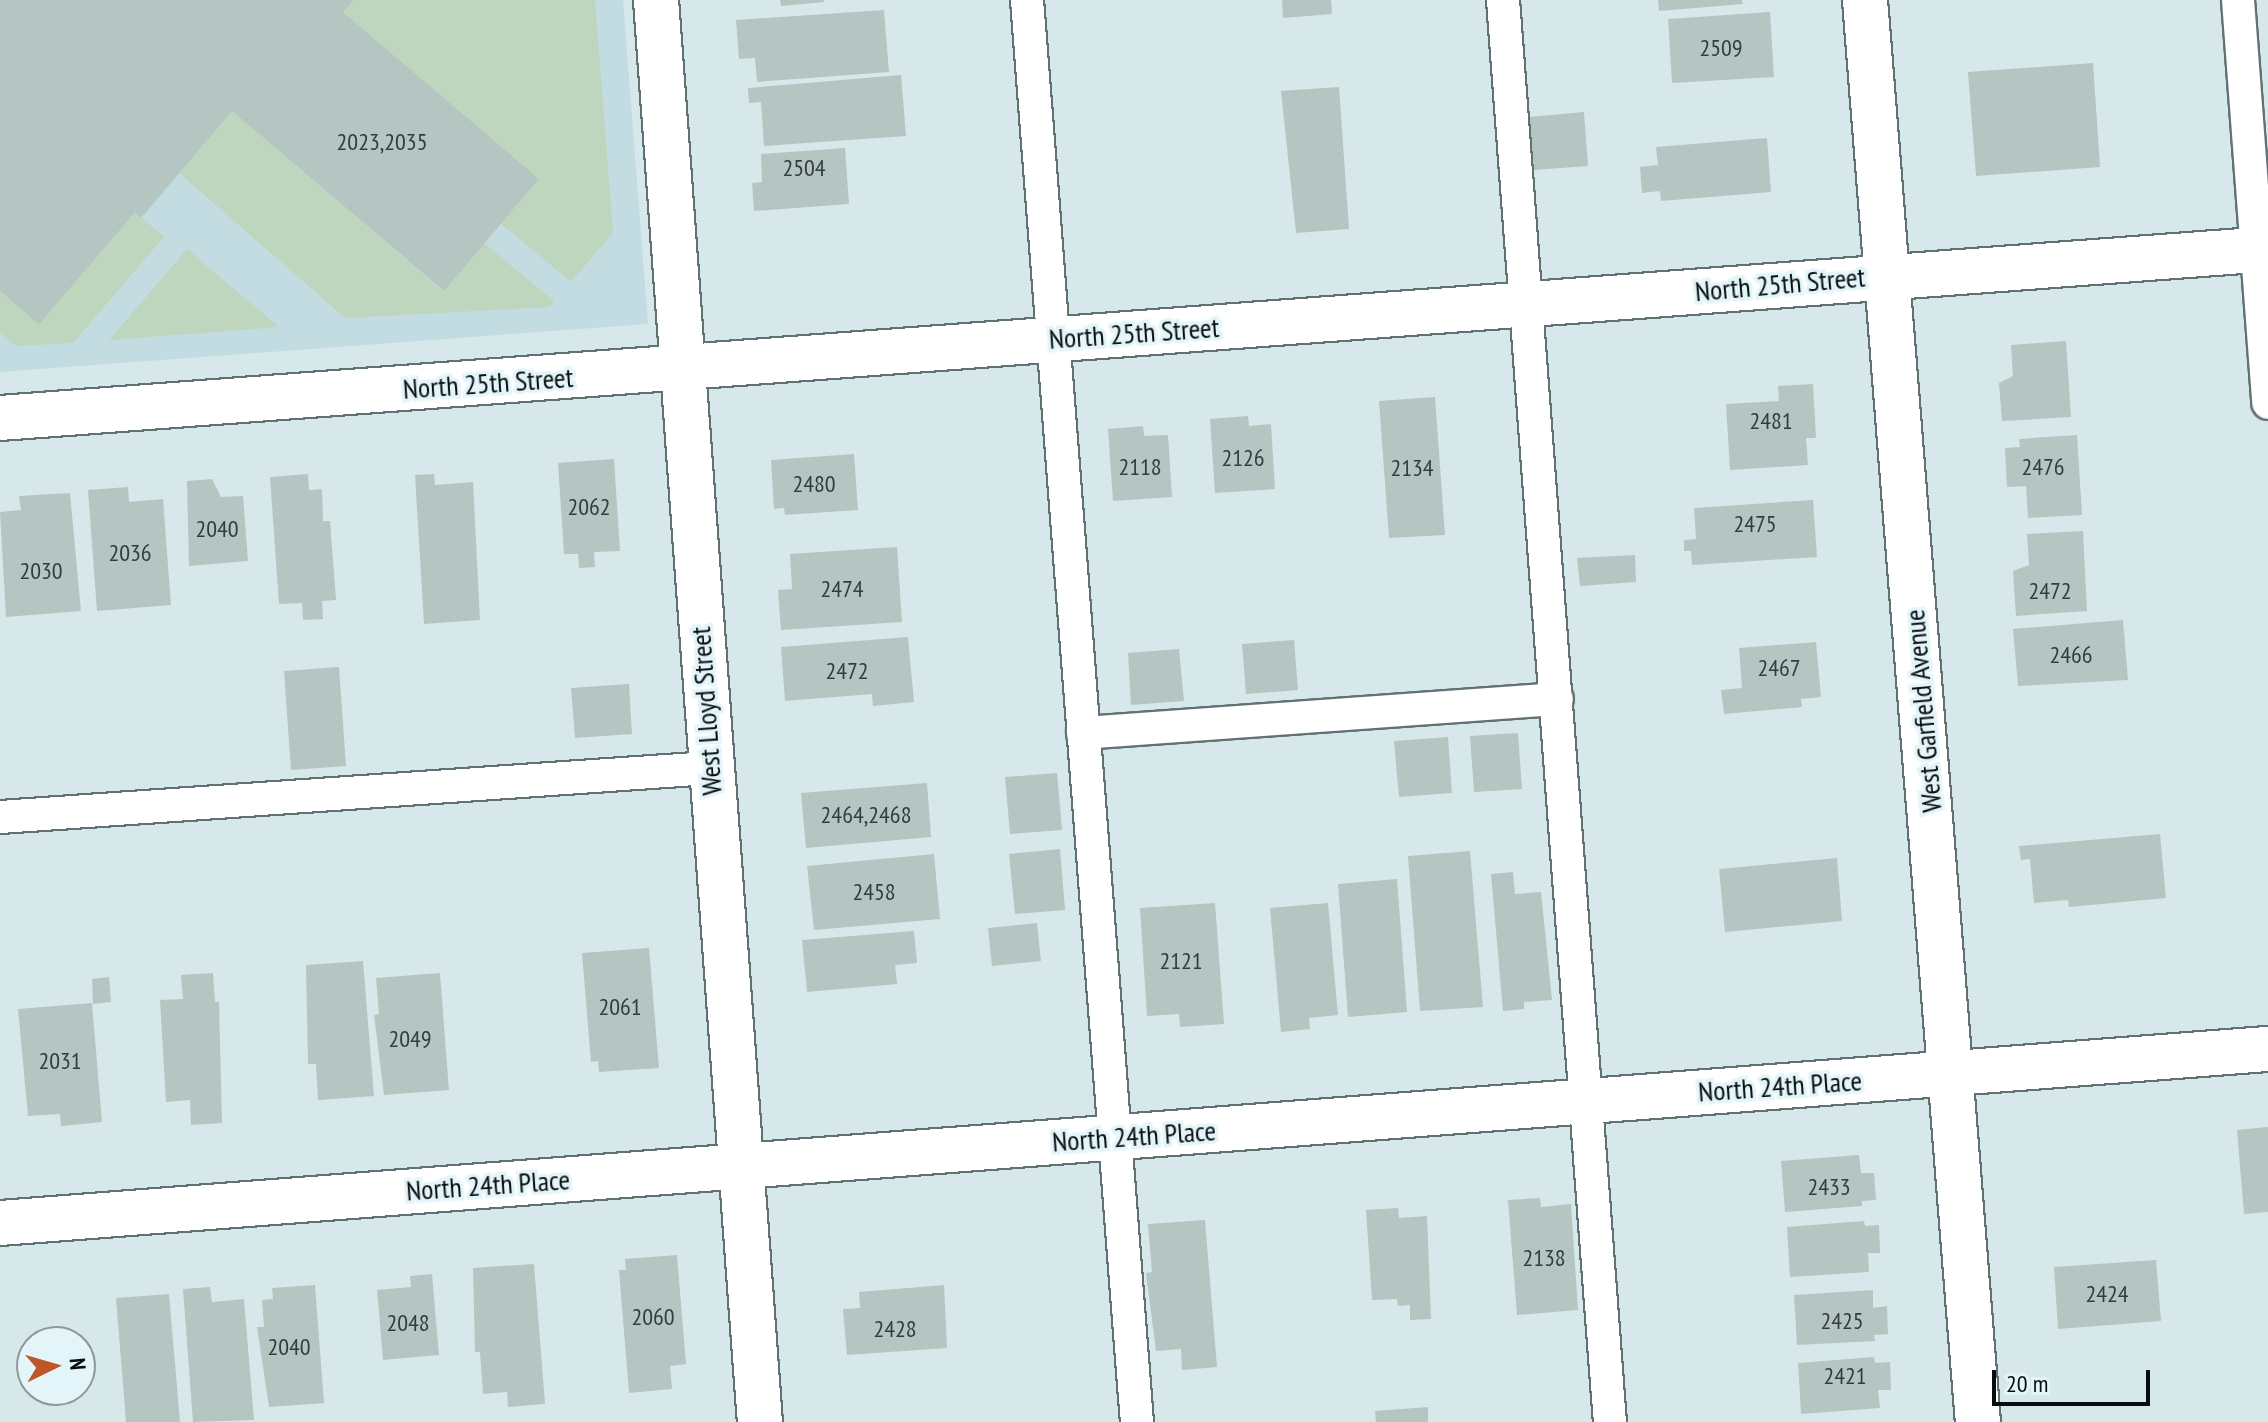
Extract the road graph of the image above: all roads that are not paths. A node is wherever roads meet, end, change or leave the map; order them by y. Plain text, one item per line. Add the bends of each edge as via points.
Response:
1 (656, 0) edge
2 (1027, 0) edge
3 (1503, 0) edge
4 (1865, 0) edge
5 (2238, 0) edge
6 (2263, 250) edge
7 (1887, 275) junction
8 (1526, 305) junction
9 (1050, 339) junction
10 (683, 370) junction
11 (2268, 403) edge
12 (0, 418) edge
13 (1557, 699) junction
14 (1083, 733) junction
15 (710, 768) junction
16 (0, 817) edge
17 (2268, 1049) edge
18 (1952, 1073) junction
19 (1589, 1101) junction
20 (1116, 1137) junction
21 (743, 1165) junction
22 (0, 1223) edge
23 (760, 1422) edge
24 (1137, 1422) edge
25 (1610, 1422) edge
26 (1978, 1422) edge

1 - 10 street, West Lloyd Street
2 - 9 lane
3 - 8 lane
4 - 7 street, West Garfield Avenue
5 - 6 lane
6 - 7 street, North 25th Street
6 - 11 lane
7 - 8 street, North 25th Street
7 - 18 street, West Garfield Avenue
8 - 9 street, North 25th Street
8 - 13 lane
9 - 10 street, North 25th Street
9 - 14 lane
10 - 12 street, North 25th Street
10 - 15 street, West Lloyd Street
13 - 14 lane
13 - 19 lane
14 - 20 lane
15 - 16 lane
15 - 21 street, West Lloyd Street
17 - 18 street, North 24th Place
18 - 19 street, North 24th Place
18 - 26 street, West Garfield Avenue
19 - 20 street, North 24th Place
19 - 25 lane
20 - 21 street, North 24th Place
20 - 24 lane
21 - 22 street, North 24th Place
21 - 23 street, West Lloyd Street

